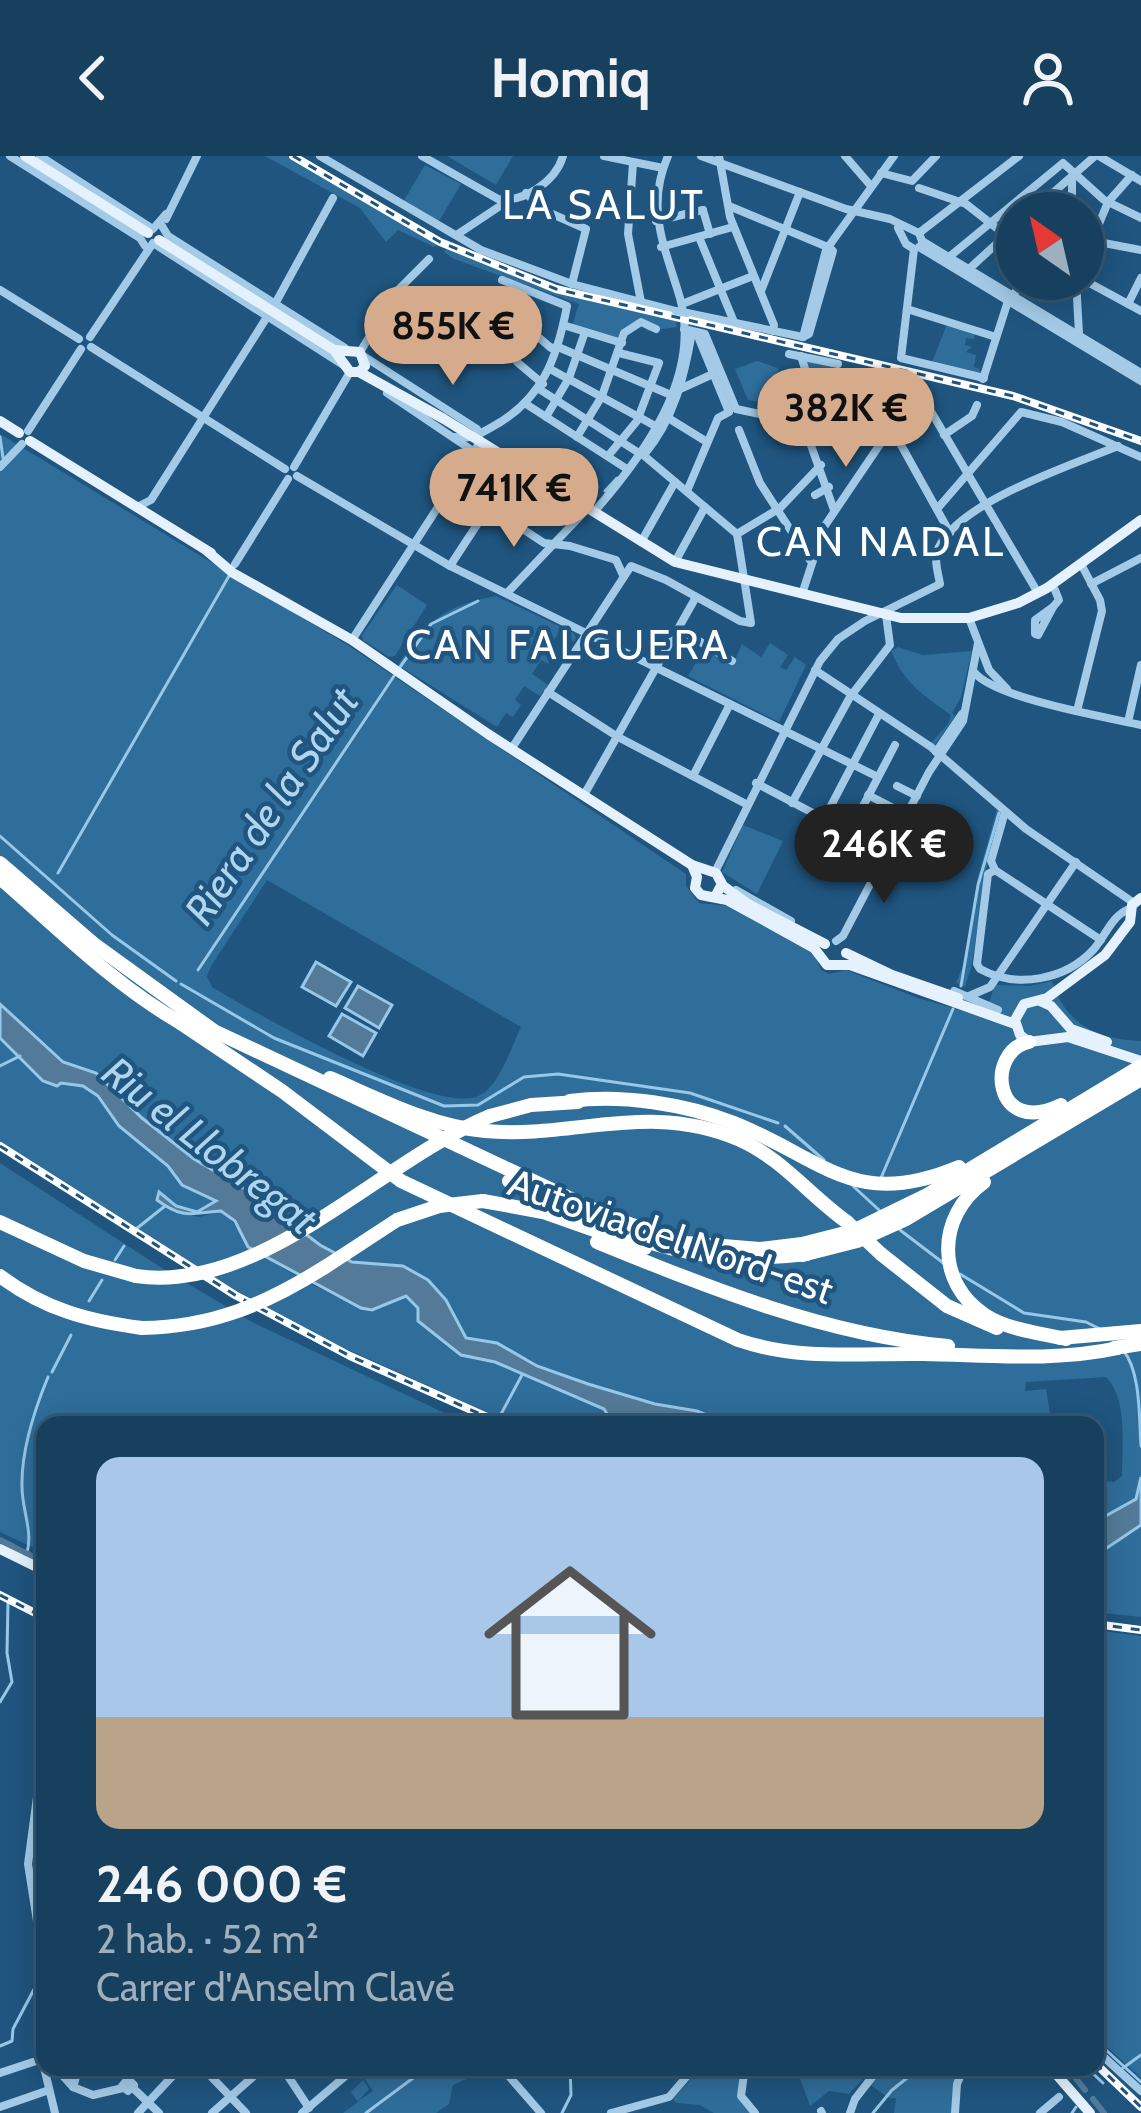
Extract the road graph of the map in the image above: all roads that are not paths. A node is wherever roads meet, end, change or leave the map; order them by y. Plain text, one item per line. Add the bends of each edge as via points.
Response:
1 (10, 156) edge
2 (25, 156) edge
3 (40, 156) edge
4 (197, 156) edge
5 (320, 156) edge
6 (422, 156) edge
7 (563, 156) edge
8 (594, 156) edge
9 (668, 156) edge
10 (700, 156) edge
11 (845, 156) edge
12 (894, 156) edge
13 (936, 156) edge
14 (1019, 156) edge
15 (1097, 156) edge
16 (605, 157) edge
17 (719, 159) edge
18 (633, 163) junction
19 (663, 168) junction
20 (1054, 171) junction
21 (881, 173) junction
22 (1070, 178) junction
23 (1136, 178) edge
24 (871, 186) junction
25 (919, 188) dead end
26 (800, 192) junction
27 (1054, 192) edge
28 (1071, 192) edge
29 (526, 194) junction
30 (333, 198) dead end
31 (504, 202) junction
32 (961, 202) junction
33 (1108, 202) junction
34 (730, 210) junction
35 (854, 210) junction
36 (1104, 210) edge
37 (1141, 218) edge
38 (656, 221) junction
39 (990, 223) junction
40 (734, 227) junction
41 (996, 228) edge
42 (786, 229) junction
43 (457, 235) junction
44 (153, 236) junction
45 (705, 236) junction
46 (916, 240) junction
47 (1104, 243) edge
48 (996, 244) edge
49 (661, 247) junction
50 (830, 248) junction
51 (1141, 250) edge
52 (183, 251) junction
53 (949, 257) junction
54 (429, 259) dead end
55 (969, 269) junction
56 (754, 276) junction
57 (1141, 278) edge
58 (502, 280) dead end
59 (572, 284) junction
60 (996, 288) edge
61 (996, 289) edge
62 (0, 290) edge
63 (721, 290) junction
64 (760, 292) junction
65 (1104, 292) edge
66 (1010, 300) edge
67 (1014, 300) edge
68 (1015, 300) edge
69 (1079, 300) edge
70 (641, 302) junction
71 (275, 304) junction
72 (1128, 304) junction
73 (682, 309) junction
74 (907, 309) junction
75 (1141, 310) edge
76 (267, 317) junction
77 (734, 323) junction
78 (563, 325) junction
79 (656, 329) dead end
80 (585, 332) junction
81 (694, 332) junction
82 (773, 332) junction
83 (1078, 335) junction
84 (996, 337) junction
85 (85, 343) junction
86 (558, 347) junction
87 (620, 348) junction
88 (789, 354) dead end
89 (578, 356) junction
90 (801, 356) junction
91 (356, 363) junction
92 (838, 364) dead end
93 (550, 369) junction
94 (613, 372) junction
95 (713, 374) junction
96 (1141, 377) edge
97 (569, 378) junction
98 (406, 385) junction
99 (541, 386) junction
100 (652, 388) junction
101 (675, 392) junction
102 (602, 396) junction
103 (556, 400) junction
104 (526, 404) junction
105 (976, 405) dead end
106 (732, 411) junction
107 (640, 416) junction
108 (666, 416) junction
109 (204, 417) junction
110 (546, 417) junction
111 (588, 420) junction
112 (0, 421) edge
113 (891, 427) junction
114 (659, 428) junction
115 (739, 430) dead end
116 (942, 430) junction
117 (25, 437) junction
118 (455, 437) junction
119 (578, 437) junction
120 (808, 437) junction
121 (621, 440) junction
122 (476, 441) junction
123 (707, 442) junction
124 (1118, 446) junction
125 (640, 453) junction
126 (608, 456) junction
127 (1141, 457) edge
128 (516, 465) junction
129 (820, 466) junction
130 (0, 467) edge
131 (627, 470) junction
132 (291, 473) junction
133 (966, 475) junction
134 (675, 482) junction
135 (829, 487) junction
136 (686, 491) junction
137 (815, 495) dead end
138 (152, 500) junction
139 (139, 506) junction
140 (984, 506) junction
141 (705, 507) junction
142 (490, 508) junction
143 (937, 509) junction
144 (778, 510) junction
145 (590, 511) junction
146 (834, 511) junction
147 (152, 515) junction
148 (1141, 520) edge
149 (950, 533) junction
150 (737, 534) junction
151 (640, 543) junction
152 (556, 544) junction
153 (413, 546) junction
154 (1141, 558) edge
155 (810, 560) junction
156 (675, 562) junction
157 (1081, 563) junction
158 (450, 566) junction
159 (238, 569) junction
160 (624, 577) junction
161 (746, 580) junction
162 (1091, 584) junction
163 (1053, 588) junction
164 (507, 593) junction
165 (1038, 593) junction
166 (802, 595) junction
167 (696, 597) junction
168 (1053, 607) dead end
169 (882, 614) junction
170 (969, 618) junction
171 (679, 629) junction
172 (587, 632) junction
173 (352, 640) junction
174 (732, 661) dead end
175 (1141, 665) edge
176 (658, 666) junction
177 (816, 671) junction
178 (984, 674) junction
179 (548, 692) junction
180 (850, 697) junction
181 (730, 704) junction
182 (1077, 711) junction
183 (878, 714) junction
184 (1128, 722) junction
185 (1141, 725) edge
186 (783, 730) junction
187 (618, 737) junction
188 (895, 745) dead end
189 (512, 748) junction
190 (822, 748) junction
191 (939, 754) junction
192 (852, 764) junction
193 (693, 776) junction
194 (878, 777) junction
195 (756, 783) junction
196 (897, 786) dead end
197 (584, 795) junction
198 (868, 795) junction
199 (917, 796) junction
200 (792, 802) junction
201 (746, 804) junction
202 (1005, 812) junction
203 (859, 814) junction
204 (907, 815) junction
205 (824, 819) junction
206 (849, 833) junction
207 (897, 834) junction
208 (887, 853) junction
209 (1076, 862) junction
210 (0, 863) edge
211 (995, 869) junction
212 (0, 878) edge
213 (710, 878) junction
214 (1048, 904) junction
215 (1137, 912) edge
216 (1101, 940) junction
217 (836, 948) junction
218 (998, 976) junction
219 (969, 996) junction
220 (1040, 1000) junction
221 (998, 1010) junction
222 (1018, 1010) junction
223 (1055, 1012) junction
224 (193, 1017) junction
225 (176, 1020) junction
226 (1015, 1024) junction
227 (1049, 1039) junction
228 (1029, 1042) junction
229 (1133, 1069) edge
230 (570, 1101) junction
231 (1066, 1123) junction
232 (484, 1203) junction
233 (902, 1215) junction
234 (0, 1222) edge
235 (847, 1222) junction
236 (882, 1224) junction
237 (807, 1254) junction
238 (0, 1276) edge
239 (1141, 1331) edge
240 (1066, 1339) junction
241 (1121, 1341) junction
242 (1141, 1345) edge
243 (1093, 1347) junction
244 (0, 1549) edge
245 (36, 1567) edge
246 (36, 1804) edge
247 (36, 1912) edge
248 (1104, 2057) edge
249 (36, 2062) edge
250 (0, 2073) edge
251 (47, 2076) edge
252 (63, 2076) edge
253 (76, 2076) edge
254 (130, 2076) edge
255 (173, 2076) edge
256 (211, 2076) edge
257 (253, 2076) edge
258 (287, 2076) edge
259 (346, 2076) edge
260 (509, 2076) edge
261 (687, 2076) edge
262 (744, 2076) edge
263 (874, 2076) edge
264 (960, 2076) edge
265 (1060, 2076) edge
266 (128, 2085) junction
267 (73, 2087) junction
268 (49, 2090) junction
269 (1141, 2091) edge
270 (230, 2096) junction
271 (1059, 2096) dead end
272 (148, 2102) junction
273 (0, 2107) edge
274 (306, 2110) edge
275 (56, 2113) edge
276 (138, 2113) edge
277 (159, 2113) edge
278 (212, 2113) edge
279 (246, 2113) edge
280 (541, 2113) edge
281 (611, 2113) edge
282 (755, 2113) edge
283 (850, 2113) edge
284 (955, 2113) edge
285 (1040, 2113) edge
286 (1090, 2113) edge

1 - 44 street via 140,238
2 - 44 main road
3 - 44 street
4 - 44 street
5 - 43 street
6 - 31 street
7 - 29 street via 554,176
8 - 16 street
9 - 19 street
10 - 17 street
11 - 24 street
12 - 21 street
13 - 21 street via 911,181
14 - 32 street
15 - 22 street
15 - 23 street
16 - 18 street
17 - 26 street
17 - 34 street
18 - 19 street
18 - 70 street via 628,234
19 - 38 street
20 - 22 street
20 - 22 street via 1063,163
20 - 39 street
21 - 24 street
22 - 27 street
22 - 28 street
22 - 33 street
23 - 33 street
24 - 35 street
25 - 32 street
26 - 35 street
26 - 42 street
29 - 31 street
29 - 59 street via 585,227
30 - 71 street
31 - 43 street
32 - 39 street
32 - 46 street
33 - 36 street
33 - 37 street
34 - 40 street
34 - 42 street
35 - 46 street
35 - 50 street
38 - 45 street via 704,209
38 - 49 street
39 - 41 street
39 - 53 street
40 - 45 street
40 - 56 street
42 - 50 street
42 - 64 street
43 - 59 street
44 - 52 main road
44 - 76 street
44 - 85 street
45 - 49 street
45 - 63 street
46 - 53 street
46 - 61 street
46 - 74 street
47 - 51 street
48 - 55 street
49 - 73 street
50 - 82 street via 809,334
52 - 71 street
52 - 91 main road
53 - 55 street
54 - 91 street via 398,290
55 - 60 street
56 - 63 street
56 - 64 street
57 - 72 street
58 - 78 street via 565,303
59 - 70 street
62 - 85 street
63 - 73 street
63 - 77 street
64 - 82 street
65 - 72 street
66 - 84 street
67 - 96 street
68 - 83 street
69 - 83 street
70 - 73 street
71 - 91 street
72 - 75 street
73 - 77 street
73 - 81 street
74 - 84 street
74 - 84 street via 901,356 983,379
76 - 91 street
76 - 109 street
77 - 82 street
78 - 80 street
78 - 86 street
79 - 87 street via 641,322
80 - 87 street
80 - 89 street
81 - 95 street
81 - 101 street
81 - 106 street
83 - 96 street
85 - 109 street
85 - 117 street
86 - 89 street
86 - 93 street
86 - 99 street via 529,329 517,341 517,362
87 - 94 street
87 - 100 street via 658,363
88 - 90 street
89 - 94 street
89 - 97 street
90 - 92 street
90 - 120 street via 814,404
91 - 98 street
91 - 98 street
91 - 118 street
91 - 122 main road
91 - 132 street
93 - 97 street
93 - 99 street
94 - 100 street
94 - 102 street
95 - 101 street
95 - 106 street
97 - 102 street
97 - 103 street
98 - 122 street
99 - 103 street
99 - 104 street
100 - 101 street
100 - 107 street
101 - 108 street
102 - 107 street
102 - 111 street
103 - 110 street
103 - 111 street
104 - 110 street
104 - 122 street
105 - 116 street via 961,425
106 - 120 street via 783,418
106 - 123 street via 718,418
107 - 114 street
107 - 121 street
108 - 114 street
108 - 123 street
108 - 125 street via 664,431
109 - 132 street
109 - 138 street
110 - 119 street
111 - 119 street
111 - 121 street
112 - 117 main road
113 - 116 street via 915,398
113 - 143 street
113 - 146 street
114 - 125 street
115 - 144 street
116 - 133 street
117 - 130 street
117 - 139 main road
118 - 122 street
118 - 122 street
119 - 126 street
120 - 129 street
121 - 125 street
121 - 126 street
122 - 128 main road
122 - 153 street
123 - 136 street
124 - 127 street
124 - 133 street via 1021,412
124 - 140 street
125 - 131 street
125 - 134 street
126 - 131 street
128 - 142 street
128 - 145 main road
129 - 135 street
129 - 144 street
131 - 145 street
132 - 153 street
132 - 159 street
133 - 140 street
133 - 143 street
134 - 136 street
134 - 151 street
135 - 137 street
135 - 146 street
136 - 141 street
138 - 139 street
138 - 147 street
139 - 147 main road
140 - 149 street
140 - 165 street
141 - 150 street
141 - 156 street
142 - 152 street
142 - 158 street
143 - 149 street
144 - 150 street
144 - 155 street
145 - 151 main road
145 - 152 street
146 - 155 street
147 - 159 main road
148 - 157 main road
149 - 169 street via 937,552 940,584
150 - 161 street
151 - 156 main road
152 - 160 street via 616,560
152 - 164 street
153 - 158 street
153 - 173 street
154 - 162 street
155 - 166 street
156 - 161 main road
157 - 162 street
157 - 163 main road
158 - 164 street
159 - 173 main road
160 - 167 street via 631,566
160 - 172 street
161 - 166 main road
161 - 167 street via 751,623
162 - 182 street via 1102,611
163 - 165 main road
163 - 168 street
164 - 172 street
165 - 170 main road
166 - 169 main road
167 - 171 street
169 - 170 main road
169 - 177 street via 838,639
169 - 180 street via 890,645
170 - 178 street
171 - 174 street
171 - 176 street
172 - 176 street
172 - 179 street
173 - 189 main road
175 - 184 street
176 - 181 street
176 - 187 street
177 - 180 street
177 - 186 street
178 - 182 street via 1018,694
178 - 191 street
179 - 187 street
179 - 189 street
180 - 183 street
180 - 190 street
181 - 186 street
181 - 193 street
182 - 184 street
183 - 191 street
183 - 192 street
184 - 185 street
186 - 190 street
186 - 195 street
187 - 193 street
187 - 197 street
188 - 194 street
189 - 197 main road
190 - 192 street
190 - 200 street
191 - 199 street
191 - 202 street
192 - 194 street
192 - 205 street
193 - 201 street
194 - 198 street
195 - 200 street
195 - 201 street
196 - 199 street
197 - 213 main road
198 - 203 street
198 - 204 street
199 - 204 street
200 - 205 street
201 - 213 street
202 - 209 street
202 - 211 street
203 - 206 street
203 - 207 street
204 - 207 street
205 - 206 street
206 - 208 street
207 - 208 street
208 - 217 street
209 - 214 street
209 - 215 street
210 - 224 highway
211 - 214 street
211 - 218 street via 977,964
212 - 225 highway
213 - 217 main road via 812,947
214 - 216 street
214 - 218 street
215 - 216 street via 1118,914
215 - 220 main road via 1105,955
215 - 223 main road via 1108,961 1060,994
216 - 218 street via 1050,976
217 - 219 street
217 - 221 main road
217 - 226 main road
218 - 219 street via 987,991
219 - 221 street
220 - 222 main road
220 - 223 main road
221 - 222 main road
222 - 226 main road
223 - 227 main road
223 - 229 main road
224 - 235 highway via 455,1126 502,1132 675,1122 737,1139
224 - 236 highway via 651,1234 760,1249
225 - 237 highway via 653,1244 729,1258
225 - 243 highway via 401,1181 738,1340 804,1354
226 - 228 main road
227 - 228 main road
227 - 229 main road via 1068,1037
228 - 229 highway via 1013,1049 1003,1078 1006,1099 1022,1112 1054,1109
229 - 230 highway via 964,1165 920,1181 878,1184 833,1175 703,1113
229 - 231 highway
229 - 233 highway
230 - 234 highway, Autovia del Nord-est, bridge via 490,1116 246,1261 190,1277 136,1276
230 - 235 highway, Autovia del Nord-est via 658,1109 736,1132 785,1162
231 - 233 highway
231 - 240 highway via 966,1197 950,1224 948,1257 966,1298 990,1318
232 - 237 highway via 543,1212 713,1262
232 - 238 highway, Autovia del Nord-est, bridge via 416,1215 242,1312 192,1325 97,1322 26,1295
232 - 243 highway, Autovia del Nord-est via 859,1334 993,1350
233 - 236 highway
235 - 240 highway, Autovia del Nord-est, bridge via 928,1294 967,1317
236 - 237 highway
239 - 241 highway, Autovia del Nord-est
240 - 243 highway, Autovia del Nord-est
241 - 242 highway, Autovia del Nord-est
241 - 243 highway, Autovia del Nord-est
244 - 245 main road
246 - 247 street via 28,1864
248 - 269 street
249 - 250 street
251 - 268 street
252 - 267 street
253 - 267 street
254 - 266 street
255 - 272 street
256 - 270 street
257 - 270 street
258 - 274 street
259 - 274 street
260 - 280 street
261 - 281 street via 669,2097
262 - 282 street via 742,2096
263 - 283 street
264 - 284 street
265 - 286 main road
266 - 267 street via 93,2095
266 - 272 street
268 - 273 street
268 - 275 street
270 - 278 street
270 - 279 street
271 - 285 street
272 - 276 street
272 - 277 street

